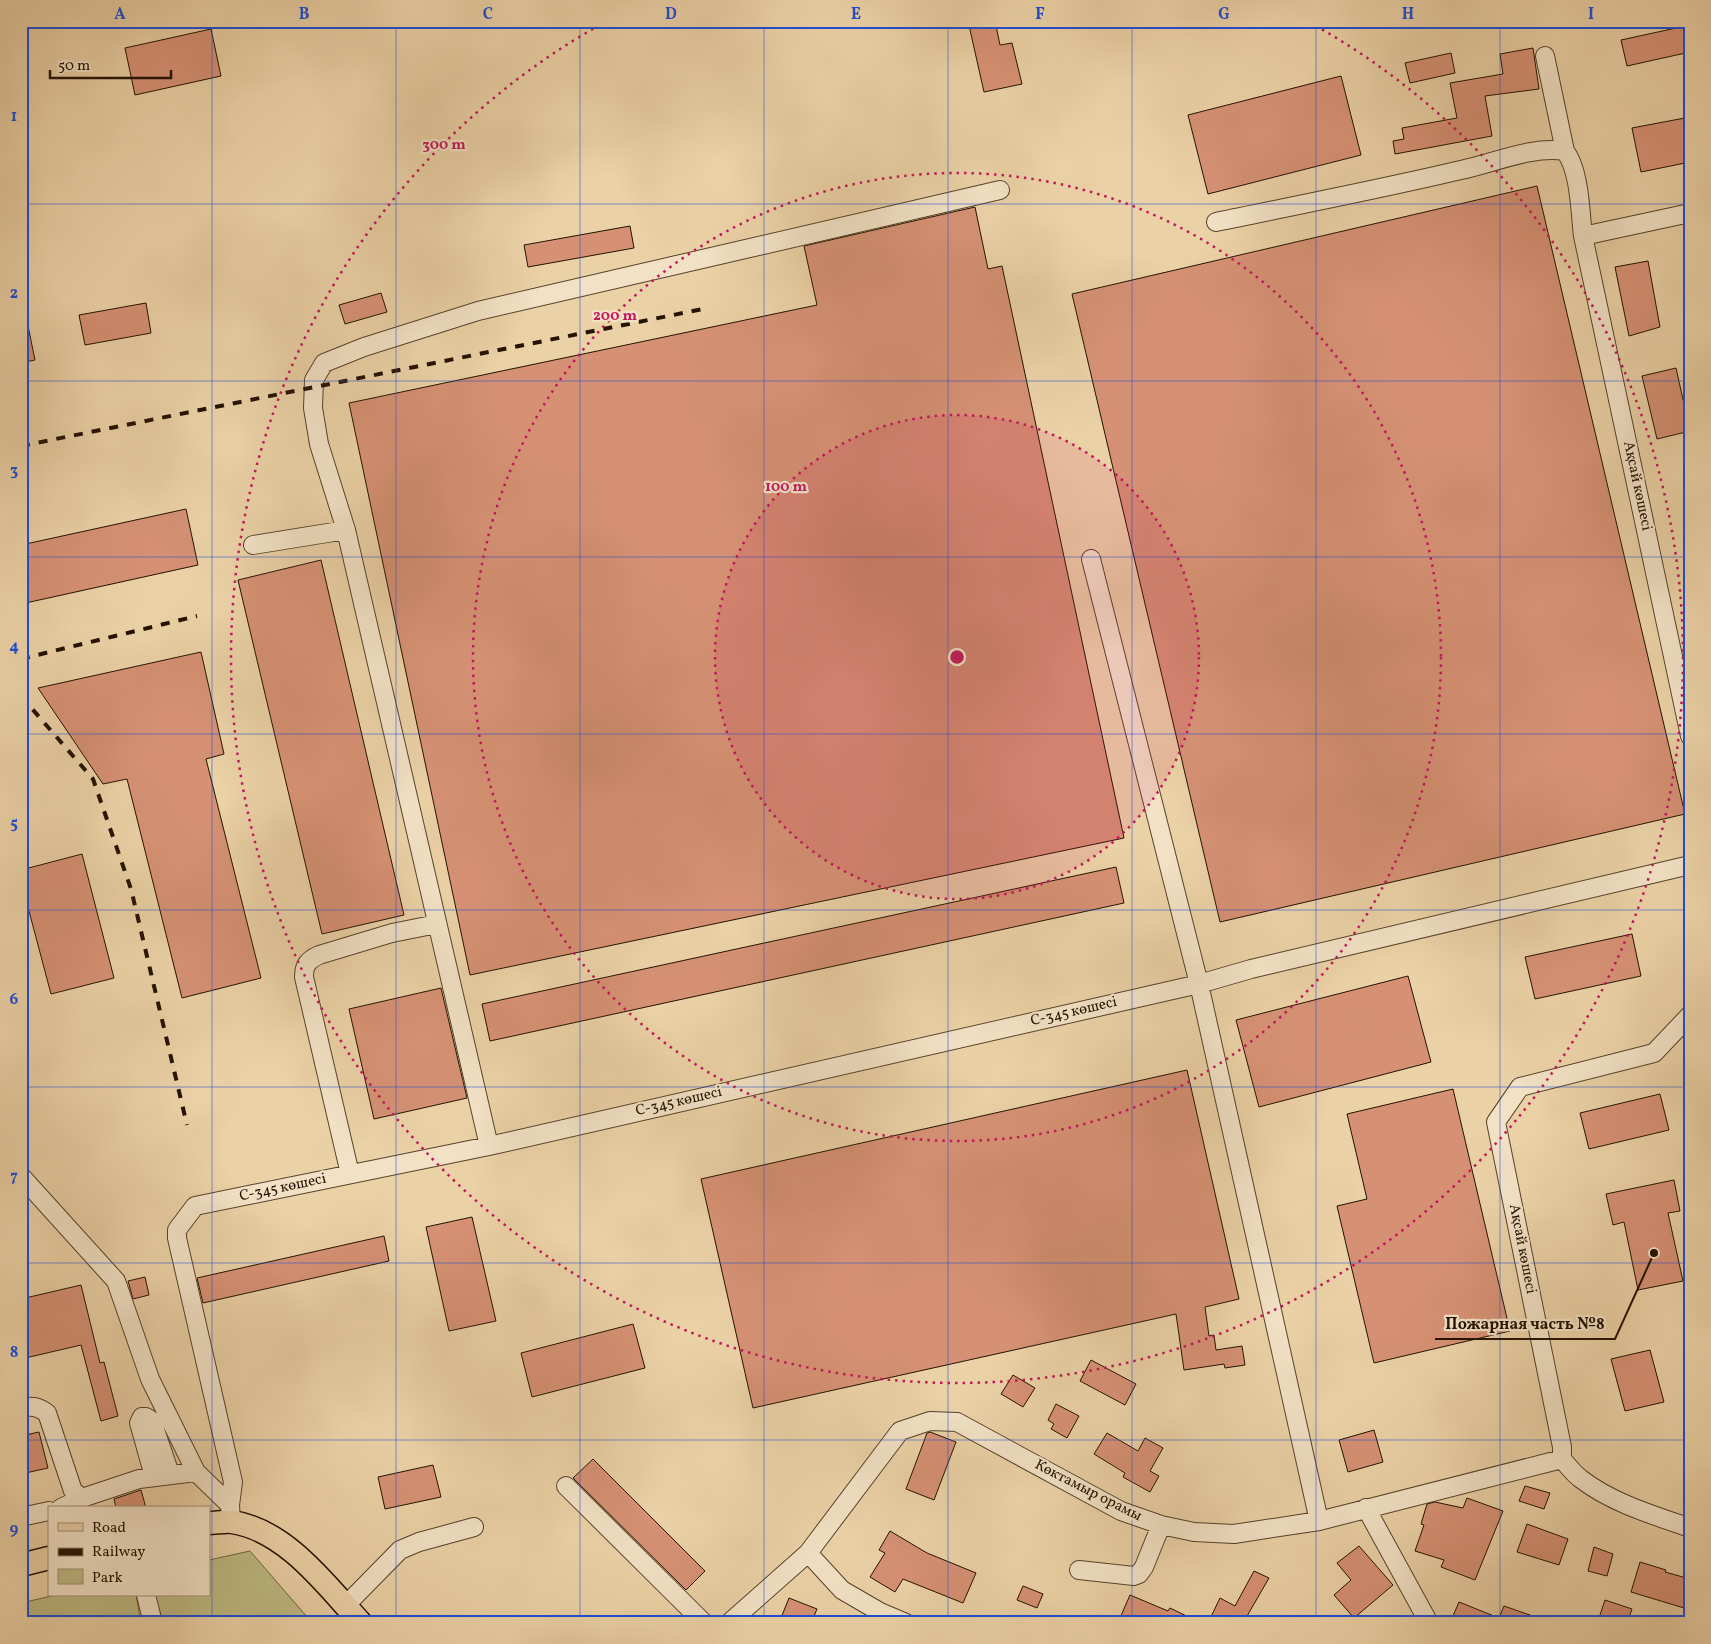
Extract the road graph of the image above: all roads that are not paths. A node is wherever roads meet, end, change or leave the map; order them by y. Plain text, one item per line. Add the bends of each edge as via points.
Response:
1 (1545, 56) dead end
2 (1565, 151) junction
3 (1000, 190) dead end
4 (1690, 213) edge
5 (1216, 222) dead end
6 (1583, 236) junction
7 (346, 530) junction
8 (253, 545) dead end
9 (1091, 559) dead end
10 (1690, 736) edge
11 (1690, 865) edge
12 (437, 924) junction
13 (1199, 984) junction
14 (1690, 1015) edge
15 (489, 1146) junction
16 (350, 1174) junction
17 (21, 1176) edge
18 (21, 1408) edge
19 (1562, 1460) junction
20 (196, 1472) junction
21 (566, 1486) dead end
22 (82, 1498) junction
23 (65, 1506) edge
24 (1366, 1508) junction
25 (48, 1511) edge
26 (231, 1514) junction
27 (21, 1517) edge
28 (1319, 1521) junction
29 (210, 1523) edge
30 (1161, 1525) junction
31 (474, 1527) dead end
32 (1690, 1528) edge
33 (808, 1553) junction
34 (48, 1558) edge
35 (21, 1565) edge
36 (1079, 1570) dead end
37 (146, 1596) edge
38 (345, 1606) junction
39 (152, 1623) edge
40 (361, 1623) edge
41 (704, 1623) edge
42 (729, 1623) edge
43 (906, 1623) edge
44 (1429, 1623) edge

1 - 2 street, Ақсай көшесі
2 - 5 street via 1537,151 1463,170
2 - 6 street, Ақсай көшесі via 1575,174
3 - 7 street via 478,311 324,363 314,380 313,408 319,444
4 - 6 street
6 - 10 street, Ақсай көшесі
7 - 8 street
7 - 12 street
9 - 13 street
11 - 13 street, С-345 көшесі
12 - 15 street
12 - 16 street via 392,933 319,955 304,968
13 - 15 street, С-345 көшесі
13 - 28 street
14 - 19 street, Ақсай көшесі via 1654,1053 1520,1087 1496,1122
15 - 16 street, С-345 көшесі
16 - 26 street, С-345 көшесі via 195,1206 177,1230 233,1482
17 - 20 street via 116,1281 150,1379
18 - 22 street via 30,1406 47,1413 72,1491
19 - 24 street, Көктамыр орамы
19 - 32 street via 1579,1478 1603,1494
20 - 22 street via 139,1479
20 - 26 street
21 - 41 street
22 - 23 street
24 - 28 street, Көктамыр орамы
24 - 44 street
25 - 27 street
26 - 29 main road
26 - 38 main road via 298,1556
28 - 30 street, Көктамыр орамы via 1234,1534 1194,1532
30 - 33 street, Көктамыр орамы via 1121,1511 957,1422 930,1421 900,1431
30 - 36 street via 1139,1574
31 - 38 street via 400,1550
33 - 42 street, Көктамыр орамы
33 - 43 street via 842,1590
34 - 35 main road
37 - 39 street
38 - 40 main road

